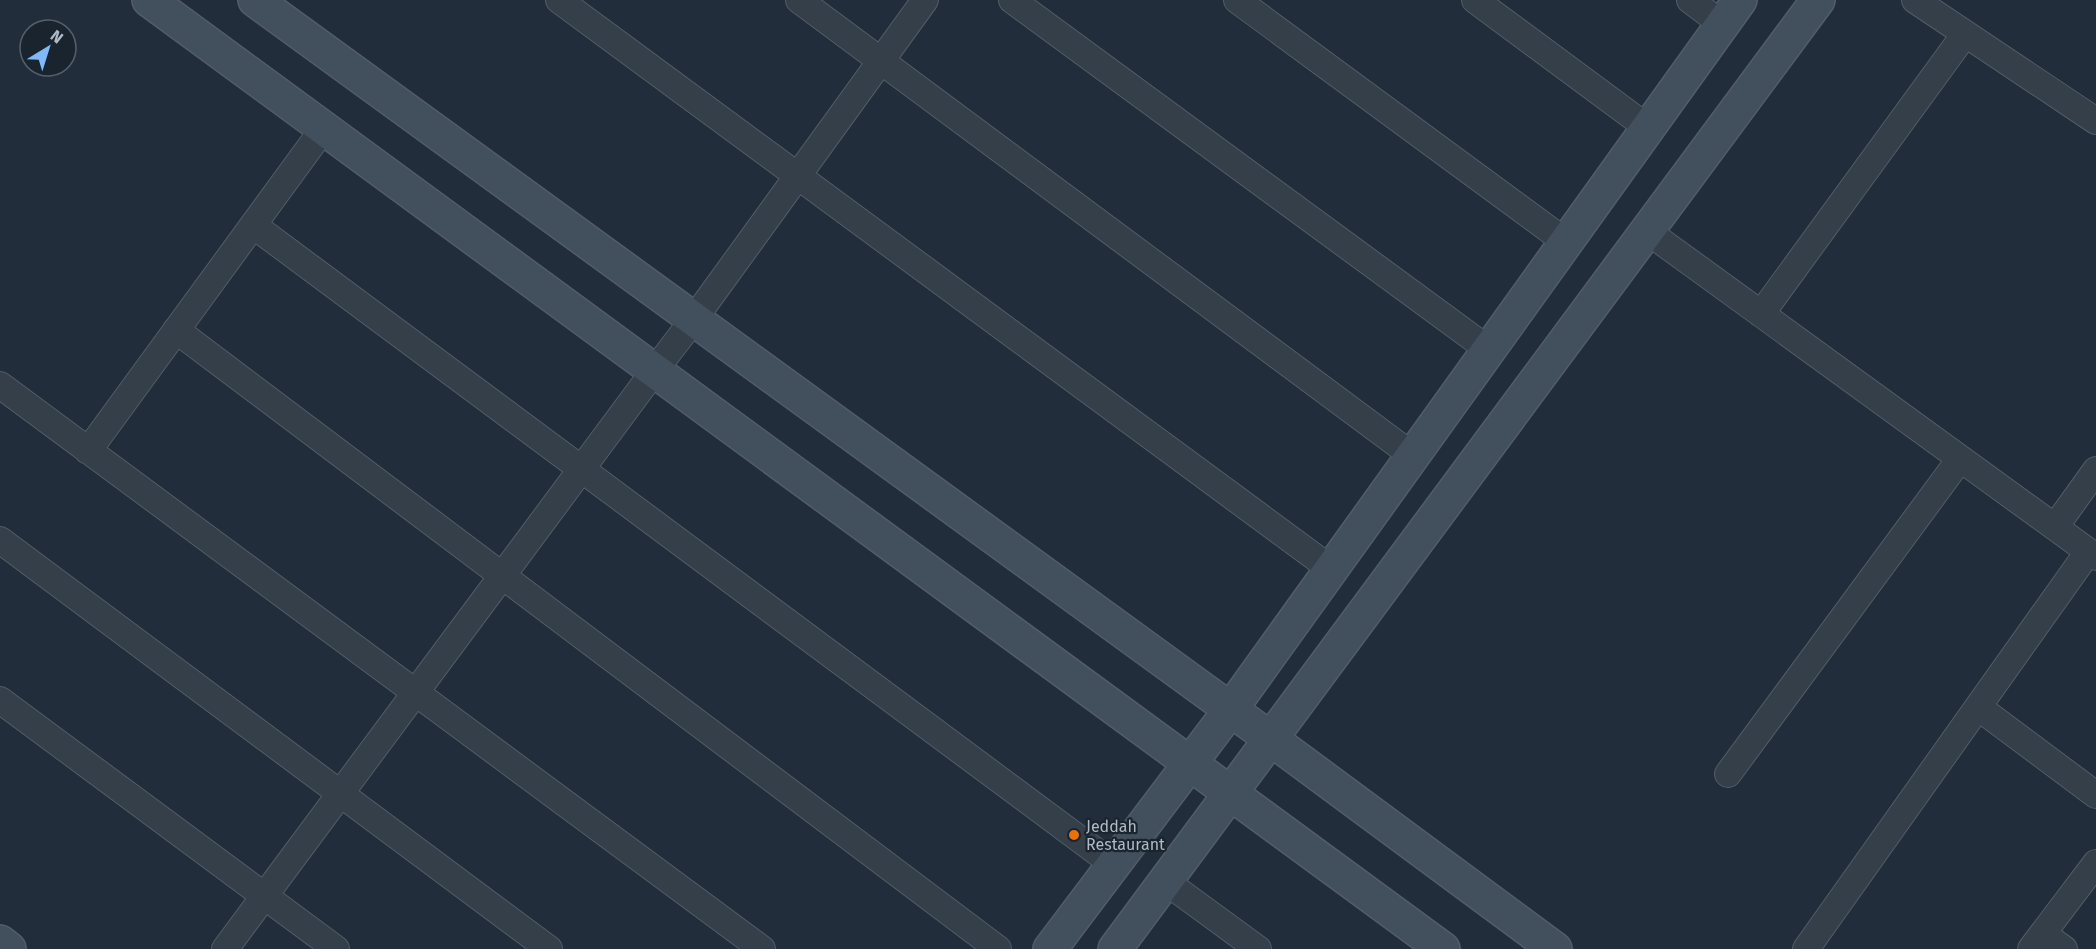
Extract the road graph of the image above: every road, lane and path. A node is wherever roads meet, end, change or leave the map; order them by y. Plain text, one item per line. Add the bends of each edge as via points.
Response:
1 (149, 0) edge
2 (255, 0) edge
3 (559, 0) edge
4 (800, 0) edge
5 (925, 0) edge
6 (1012, 0) edge
7 (1237, 0) edge
8 (1475, 0) edge
9 (1690, 0) edge
10 (1818, 0) edge
11 (1915, 0) edge
12 (1731, 12) edge
13 (1965, 34) junction
14 (881, 61) junction
15 (2096, 121) edge
16 (324, 128) junction
17 (1648, 128) junction
18 (798, 176) junction
19 (253, 225) junction
20 (1647, 231) junction
21 (1566, 242) junction
22 (1761, 314) junction
23 (694, 319) junction
24 (176, 330) junction
25 (1489, 350) junction
26 (655, 370) junction
27 (0, 385) edge
28 (88, 450) junction
29 (1413, 456) junction
30 (1960, 459) junction
31 (581, 469) junction
32 (2096, 470) edge
33 (2055, 527) junction
34 (0, 540) edge
35 (2092, 554) edge
36 (1332, 569) junction
37 (502, 576) junction
38 (416, 692) junction
39 (0, 700) edge
40 (1977, 707) junction
41 (1231, 710) junction
42 (1271, 739) junction
43 (1190, 762) junction
44 (1728, 774) dead end
45 (1231, 793) junction
46 (340, 794) junction
47 (2096, 795) edge
48 (2096, 863) edge
49 (1113, 864) junction
50 (1166, 881) junction
51 (264, 896) junction
52 (2037, 941) edge
53 (0, 942) edge
54 (9, 949) edge
55 (225, 949) edge
56 (336, 949) edge
57 (549, 949) edge
58 (762, 949) edge
59 (998, 949) edge
60 (1050, 949) edge
61 (1115, 949) edge
62 (1258, 949) edge
63 (1443, 949) edge
64 (1555, 949) edge
65 (1806, 949) edge
66 (2064, 949) edge

1 - 16 street
2 - 23 street
3 - 18 street
4 - 14 street
5 - 14 street
6 - 25 street
7 - 21 street
8 - 17 street
9 - 12 street
10 - 20 street
11 - 13 street
12 - 17 street
13 - 15 street
13 - 22 street
14 - 18 street
14 - 29 street
16 - 19 street
16 - 26 street
17 - 21 street
18 - 23 street
18 - 36 street
19 - 24 street
19 - 31 street
20 - 22 street
20 - 42 street
21 - 25 street
22 - 30 street
23 - 26 street
23 - 41 street
24 - 28 street
24 - 37 street
25 - 29 street
26 - 31 street
26 - 43 street
27 - 28 street
28 - 38 street
29 - 36 street
30 - 33 street
30 - 44 street
31 - 37 street
31 - 49 street
32 - 33 street
33 - 35 street
34 - 46 street
35 - 40 street
36 - 41 street
37 - 38 street
37 - 59 street
38 - 46 street
38 - 58 street
39 - 51 street
40 - 47 street
40 - 65 street
41 - 42 street
41 - 43 street
42 - 45 street
42 - 64 street
43 - 45 street
43 - 49 street
45 - 50 street
45 - 63 street
46 - 51 street
46 - 57 street
48 - 52 street
49 - 60 street
50 - 61 street
50 - 62 street
51 - 55 street
51 - 56 street
52 - 66 street
53 - 54 street

